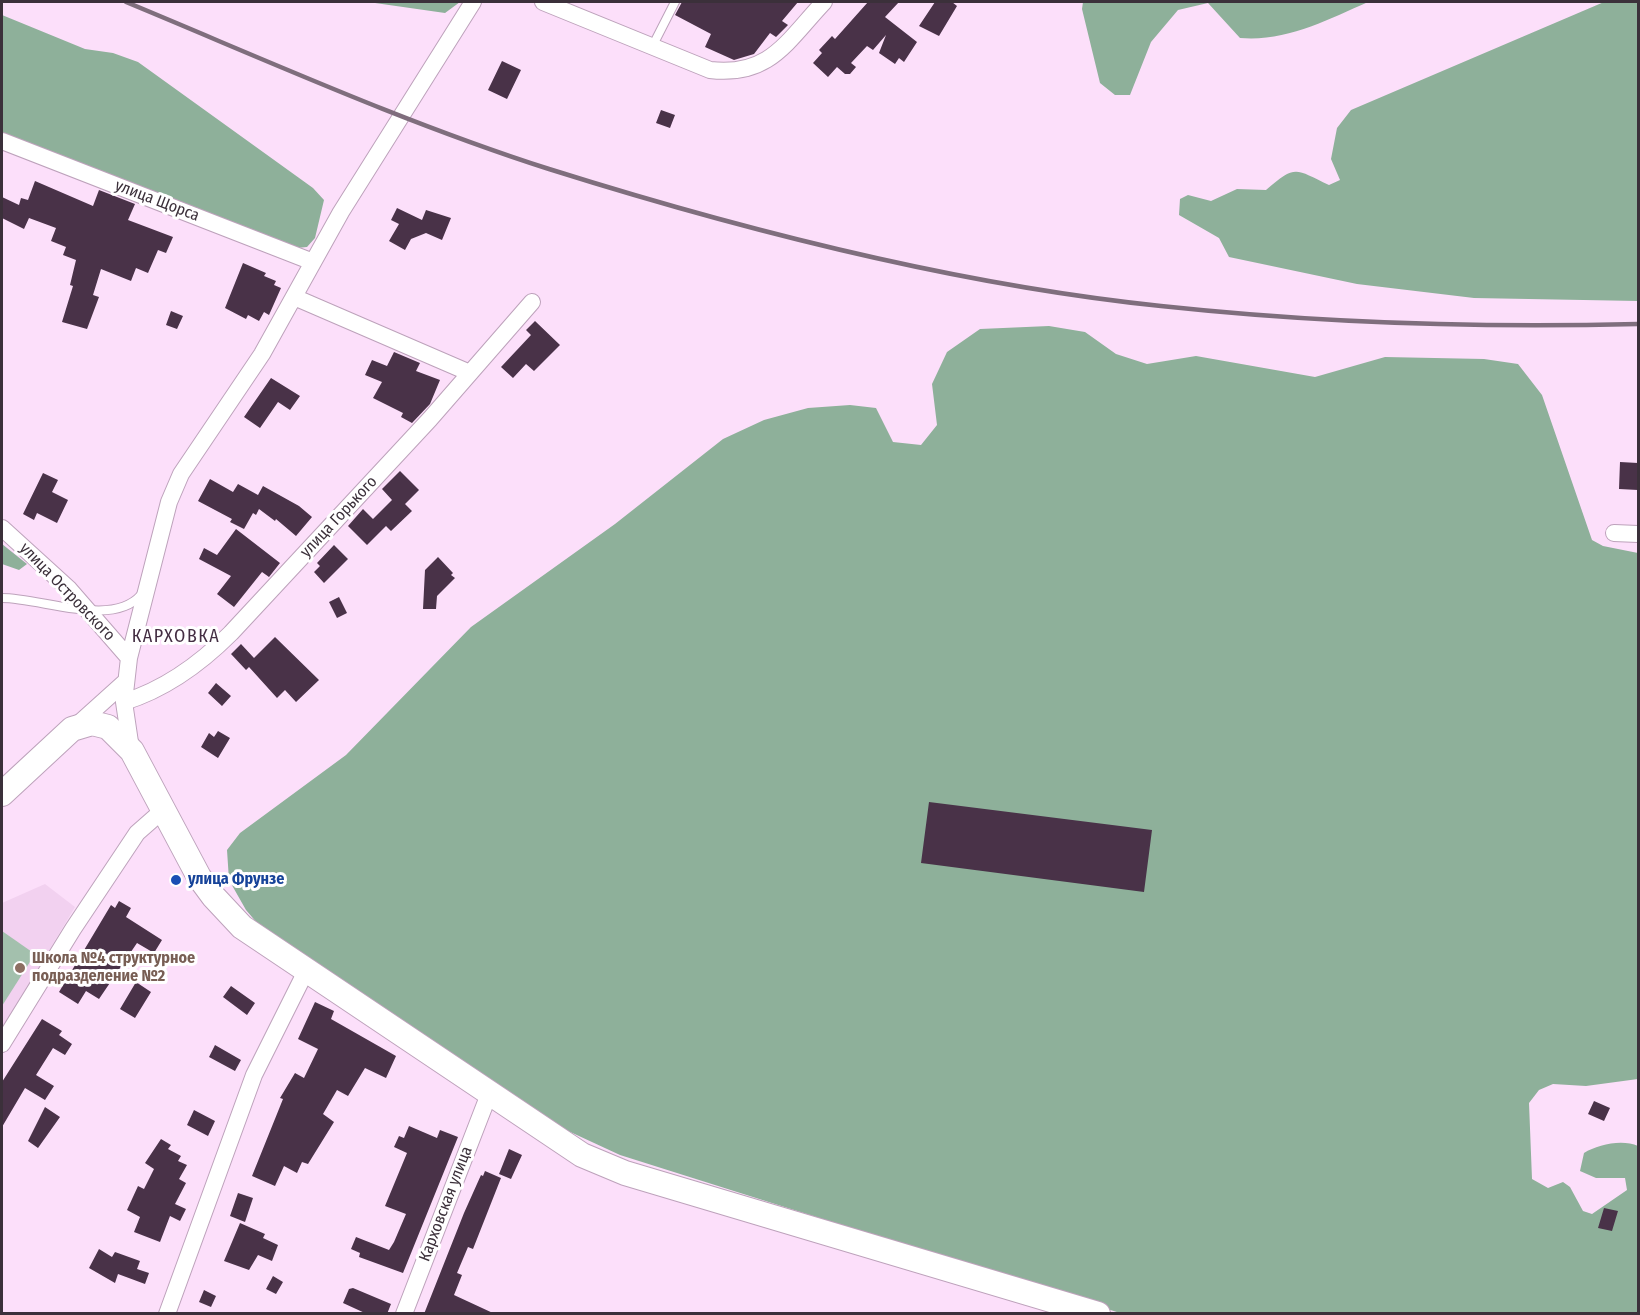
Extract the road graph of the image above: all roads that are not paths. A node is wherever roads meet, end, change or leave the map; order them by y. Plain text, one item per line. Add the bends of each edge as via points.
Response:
1 (473, 2) edge
2 (543, 2) edge
3 (675, 2) edge
4 (824, 2) edge
5 (651, 47) junction
6 (2, 141) edge
7 (313, 261) junction
8 (294, 297) junction
9 (532, 302) dead end
10 (470, 373) junction
11 (2, 528) edge
12 (1614, 532) dead end
13 (1638, 534) edge
14 (146, 590) junction
15 (2, 598) edge
16 (87, 609) junction
17 (129, 658) junction
18 (125, 682) junction
19 (124, 702) junction
20 (72, 729) junction
21 (132, 751) junction
22 (2, 794) edge
23 (162, 811) junction
24 (306, 971) junction
25 (2, 1044) edge
26 (489, 1095) junction
27 (168, 1314) edge
28 (404, 1314) edge
29 (1098, 1314) edge

1 - 7 street
2 - 5 street
3 - 5 lane
4 - 5 street via 776,53 746,70 710,70
6 - 7 street, улица Щорса
7 - 8 street
8 - 10 street
8 - 14 street via 262,354 181,474 169,502
9 - 10 street, улица Горького
10 - 19 street, улица Горького via 213,651 152,692
11 - 16 street, улица Островского
12 - 13 street
14 - 16 lane via 136,601 115,611
14 - 17 street
15 - 16 lane
16 - 17 street, улица Островского
17 - 18 street
18 - 19 street
18 - 20 street
19 - 21 street
20 - 21 street via 100,724 117,734
20 - 22 street
21 - 23 street
23 - 24 street via 199,877 226,911
23 - 25 street via 145,823 130,843
24 - 26 street
24 - 27 street via 254,1075
26 - 28 street, Карховская улица
26 - 29 street via 582,1155 625,1173

